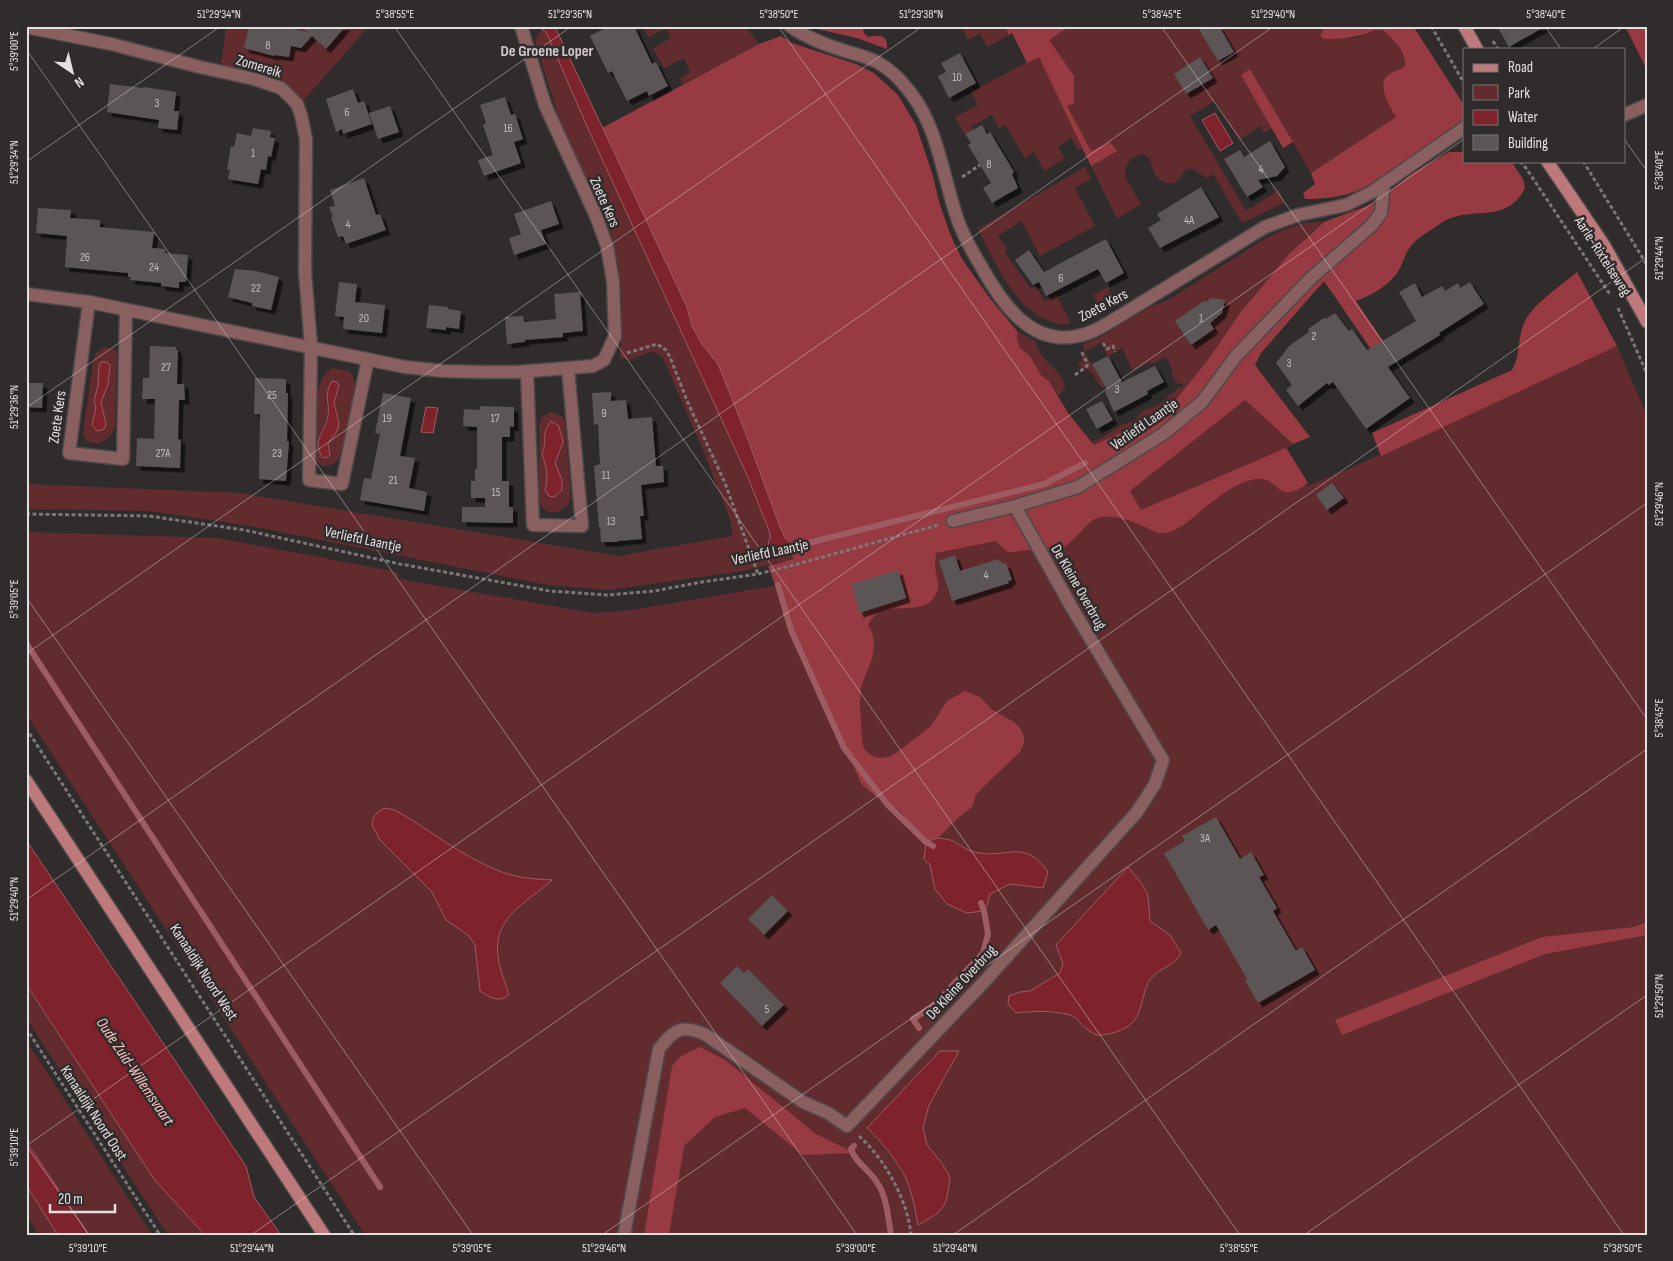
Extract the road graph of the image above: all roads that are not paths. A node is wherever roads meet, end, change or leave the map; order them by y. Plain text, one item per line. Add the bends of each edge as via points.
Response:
1 (521, 26) edge
2 (790, 26) edge
3 (1464, 26) edge
4 (26, 27) edge
5 (1476, 48) edge
6 (1647, 105) edge
7 (1626, 114) edge
8 (1463, 129) edge
9 (1548, 162) edge
10 (1384, 183) junction
11 (26, 294) edge
12 (89, 302) junction
13 (126, 310) junction
14 (1647, 322) edge
15 (311, 347) junction
16 (368, 359) junction
17 (568, 368) junction
18 (527, 372) junction
19 (1015, 506) junction
20 (953, 521) road end
21 (26, 780) edge
22 (324, 1235) edge
23 (624, 1235) edge

1 - 17 street, Zoete Kers via 545,105 607,246 612,282 615,336 610,349 604,360 593,366
2 - 10 street, Zoete Kers via 814,40 888,68 912,93 934,137 960,226 985,273 1019,319 1049,335 1077,336 1097,329 1265,227 1298,215 1346,205
3 - 5 main road
4 - 15 street, Zomereik via 254,78 290,95 297,104 306,139 305,272
6 - 7 street
8 - 10 street, Zoete Kers
9 - 14 main road, Aarle-Rixtelseweg via 1604,245
10 - 19 street, Verliefd Laantje via 1381,213 1371,226 1311,278 1236,356 1202,402 1163,434 1078,487
11 - 12 street
12 - 13 street
12 - 13 street, Zoete Kers via 69,453 123,459
13 - 15 street
15 - 16 street
15 - 16 street via 309,480 342,484
16 - 18 street via 443,371
17 - 18 street
17 - 18 street via 582,526 533,525
19 - 20 street, Verliefd Laantje
19 - 23 street, De Kleine Overbrug via 1163,760 1155,784 1137,812 984,982 847,1126 803,1102 706,1035 693,1029 682,1029 669,1035 659,1049
21 - 22 main road

